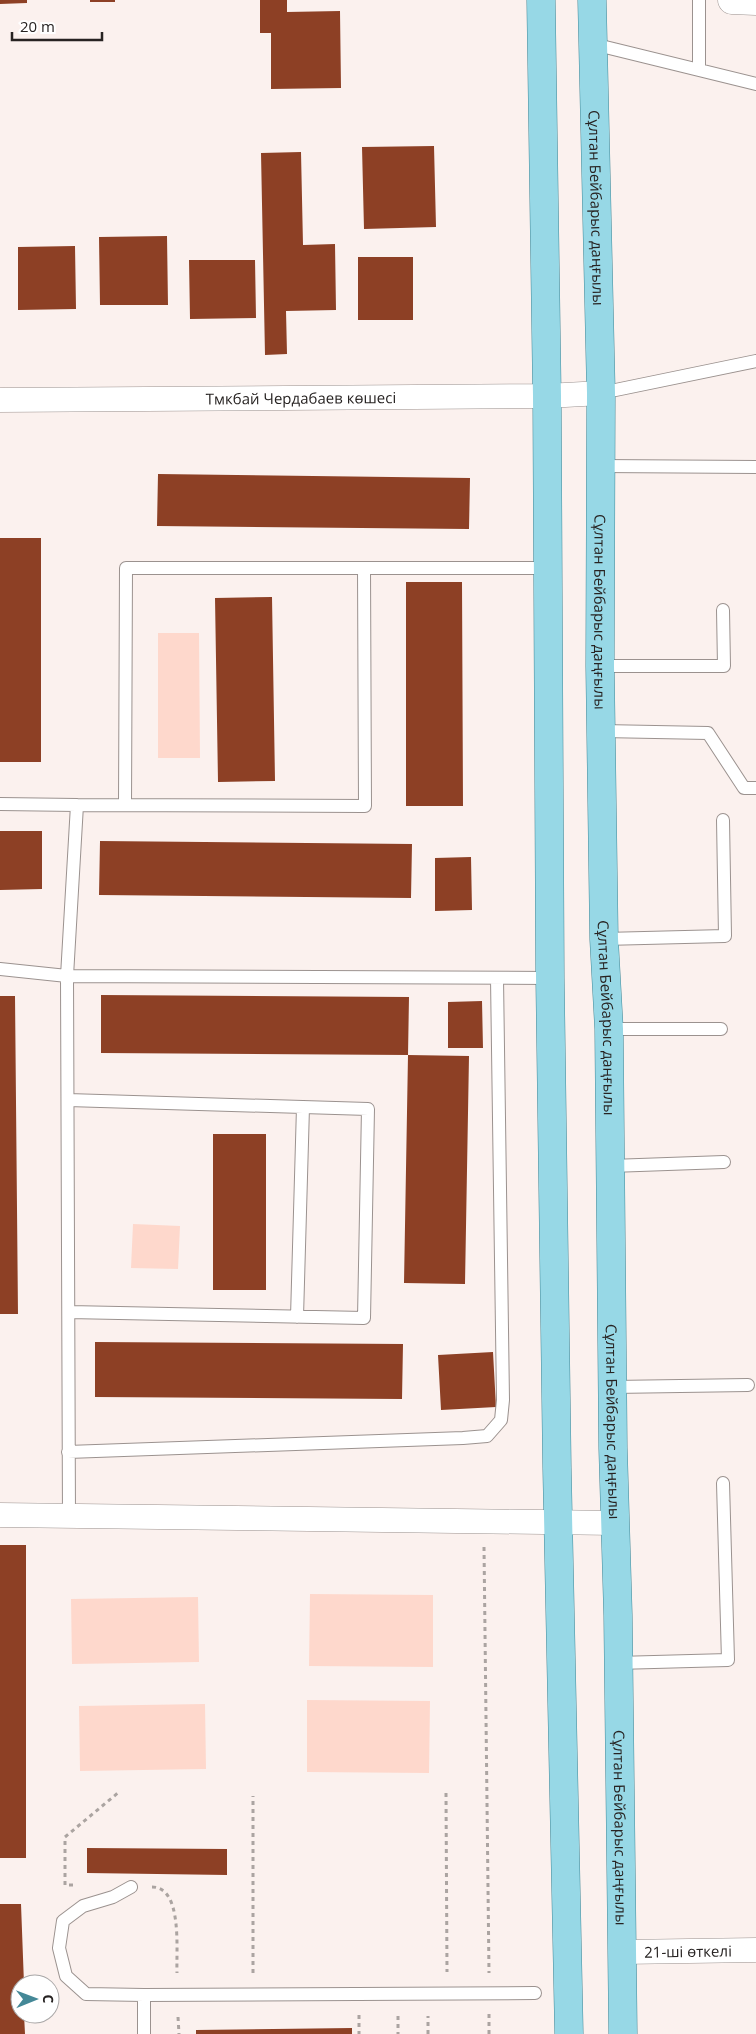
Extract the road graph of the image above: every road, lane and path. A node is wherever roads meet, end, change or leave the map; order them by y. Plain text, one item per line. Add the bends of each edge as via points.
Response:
1 (542, 0) edge
2 (592, 0) edge
3 (700, 0) edge
4 (732, 0) edge
5 (756, 1) edge
6 (593, 44) junction
7 (699, 70) junction
8 (756, 84) edge
9 (756, 361) edge
10 (602, 393) junction
11 (547, 396) junction
12 (0, 400) edge
13 (600, 466) junction
14 (756, 466) edge
15 (364, 568) junction
16 (548, 568) junction
17 (723, 610) dead end
18 (600, 666) junction
19 (602, 731) junction
20 (756, 788) edge
21 (0, 804) edge
22 (76, 805) junction
23 (125, 805) junction
24 (723, 820) dead end
25 (604, 938) junction
26 (0, 969) edge
27 (68, 976) junction
28 (497, 978) junction
29 (550, 978) junction
30 (609, 1029) junction
31 (721, 1029) dead end
32 (68, 1100) junction
33 (303, 1107) junction
34 (724, 1162) dead end
35 (611, 1166) junction
36 (69, 1312) junction
37 (297, 1317) junction
38 (748, 1384) dead end
39 (613, 1387) junction
40 (68, 1452) junction
41 (723, 1482) dead end
42 (0, 1515) edge
43 (69, 1516) junction
44 (484, 1521) junction
45 (560, 1522) junction
46 (615, 1523) junction
47 (617, 1663) junction
48 (446, 1793) dead end
49 (253, 1796) dead end
50 (130, 1887) dead end
51 (756, 1950) edge
52 (622, 1952) junction
53 (535, 1992) dead end
54 (447, 1993) junction
55 (489, 1993) junction
56 (144, 1994) junction
57 (253, 1994) junction
58 (398, 2016) dead end
59 (428, 2016) dead end
60 (144, 2034) edge
61 (398, 2034) edge
62 (428, 2034) edge
63 (489, 2034) edge
64 (569, 2034) edge
65 (623, 2034) edge

1 - 11 main road
2 - 6 main road, Сұлтан Бейбарыс даңғылы
3 - 7 lane
4 - 5 street
6 - 7 lane
6 - 10 main road, Сұлтан Бейбарыс даңғылы
7 - 8 lane
9 - 10 lane
10 - 11 street, Тмкбай Чердабаев көшесі
10 - 13 main road, Сұлтан Бейбарыс даңғылы
11 - 12 street, Тмкбай Чердабаев көшесі
11 - 16 main road
13 - 14 lane
13 - 18 main road, Сұлтан Бейбарыс даңғылы
15 - 16 lane
15 - 23 lane via 126,568
15 - 23 lane via 366,806
16 - 29 main road
17 - 18 lane via 724,666
18 - 19 main road, Сұлтан Бейбарыс даңғылы
19 - 20 lane via 708,733 744,788
19 - 25 main road, Сұлтан Бейбарыс даңғылы
21 - 22 lane
22 - 23 lane
22 - 27 lane
24 - 25 lane via 725,936
25 - 30 main road, Сұлтан Бейбарыс даңғылы
26 - 27 lane
27 - 28 lane
27 - 32 lane
28 - 29 lane
28 - 40 lane via 503,1400 500,1420 487,1436
29 - 45 main road
30 - 31 lane
30 - 35 main road, Сұлтан Бейбарыс даңғылы
32 - 33 lane
32 - 36 lane
33 - 37 lane
33 - 37 lane via 368,1109 364,1318
34 - 35 lane
35 - 39 main road, Сұлтан Бейбарыс даңғылы
36 - 37 lane
36 - 40 lane
38 - 39 lane
39 - 46 main road, Сұлтан Бейбарыс даңғылы
40 - 43 lane
41 - 47 lane via 728,1660
42 - 43 street
43 - 44 street
44 - 45 street
44 - 55 path
45 - 46 street
45 - 64 main road
46 - 47 main road, Сұлтан Бейбарыс даңғылы
47 - 52 main road, Сұлтан Бейбарыс даңғылы
48 - 54 path
49 - 57 path
50 - 56 lane via 113,1897 83,1906 63,1921 59,1948 66,1976 86,1994
51 - 52 street, 21-ші өткелі
52 - 65 main road, Сұлтан Бейбарыс даңғылы
53 - 55 lane
54 - 55 lane
54 - 57 lane
55 - 63 path
56 - 57 lane
56 - 60 lane
58 - 61 path
59 - 62 path

